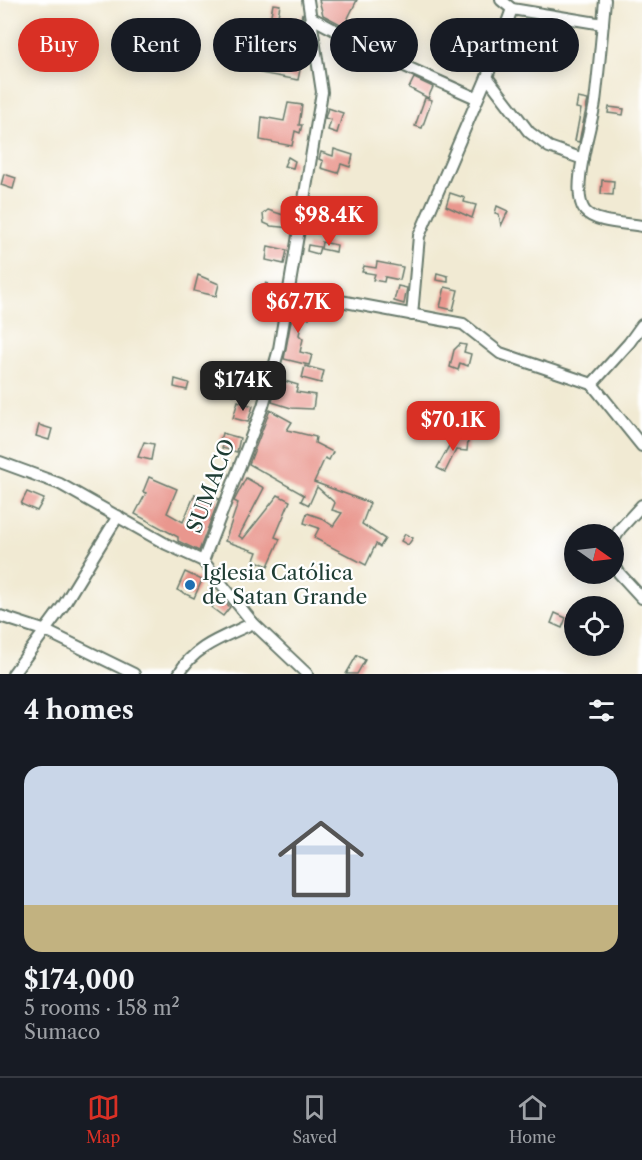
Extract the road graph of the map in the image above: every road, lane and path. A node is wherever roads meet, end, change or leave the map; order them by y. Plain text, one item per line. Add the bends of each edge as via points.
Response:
1 (308, 0) edge
2 (501, 0) edge
3 (605, 0) edge
4 (512, 9) junction
5 (312, 18) edge
6 (318, 21) edge
7 (603, 24) junction
8 (318, 62) edge
9 (486, 77) junction
10 (476, 98) junction
11 (584, 159) junction
12 (642, 226) edge
13 (287, 291) junction
14 (412, 315) junction
15 (642, 325) edge
16 (592, 384) junction
17 (642, 446) edge
18 (0, 462) edge
19 (642, 505) edge
20 (118, 516) junction
21 (624, 525) edge
22 (203, 561) junction
23 (624, 578) edge
24 (642, 598) edge
25 (0, 616) edge
26 (254, 623) junction
27 (46, 631) junction
28 (13, 674) edge
29 (134, 674) edge
30 (179, 674) edge
31 (307, 674) edge

1 - 5 street, SUMACO
2 - 4 street
3 - 7 street
4 - 7 street
4 - 9 street
6 - 10 street
7 - 11 street via 595,104
8 - 13 street, SUMACO via 322,92
9 - 10 street
9 - 11 street via 529,132 549,147
10 - 14 street via 419,236
11 - 12 street via 580,199 583,209 591,216
13 - 14 street
13 - 22 street, SUMACO via 272,378
14 - 16 street via 463,324 500,353
15 - 16 street
16 - 17 street
18 - 20 street via 60,484
19 - 21 street
20 - 22 street
20 - 27 street
22 - 26 street
23 - 24 street
25 - 27 street
26 - 30 street via 191,656
26 - 31 street
27 - 28 street
27 - 29 street

